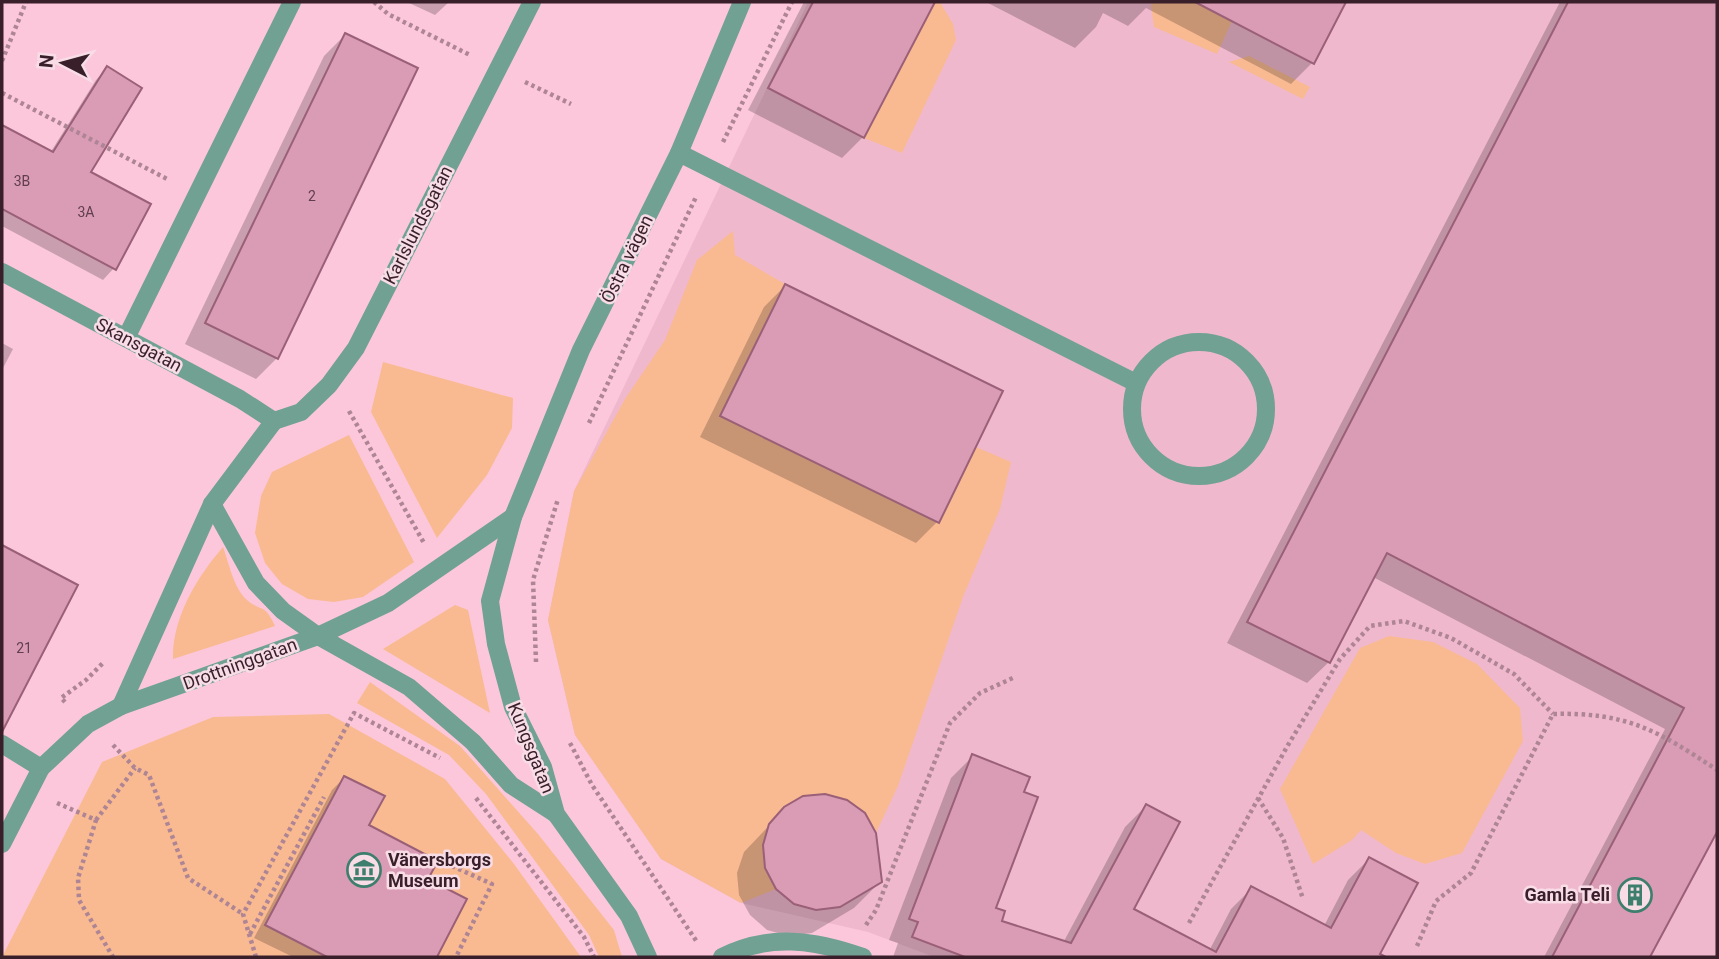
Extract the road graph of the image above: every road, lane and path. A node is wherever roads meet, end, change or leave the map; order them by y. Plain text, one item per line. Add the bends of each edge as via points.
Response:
1 (26, 2) edge
2 (292, 2) edge
3 (532, 2) edge
4 (741, 2) edge
5 (792, 2) edge
6 (2, 61) edge
7 (2, 93) edge
8 (679, 153) junction
9 (710, 170) junction
10 (197, 194) junction
11 (2, 272) edge
12 (126, 338) junction
13 (1136, 383) junction
14 (329, 385) junction
15 (274, 421) junction
16 (583, 434) dead end
17 (560, 494) dead end
18 (212, 504) junction
19 (513, 517) junction
20 (438, 567) junction
21 (318, 636) junction
22 (537, 675) dead end
23 (1015, 677) dead end
24 (121, 706) junction
25 (1553, 714) junction
26 (568, 738) dead end
27 (2, 744) edge
28 (446, 762) dead end
29 (41, 768) junction
30 (135, 768) dead end
31 (1717, 770) edge
32 (28, 790) junction
33 (472, 793) dead end
34 (324, 797) dead end
35 (1258, 798) junction
36 (556, 814) junction
37 (96, 820) junction
38 (2, 844) edge
39 (452, 866) dead end
40 (1303, 899) dead end
41 (1189, 923) dead end
42 (249, 935) junction
43 (700, 946) dead end
44 (1417, 946) dead end
45 (857, 955) edge
46 (113, 957) edge
47 (256, 957) edge
48 (456, 957) edge
49 (594, 957) edge
50 (648, 957) edge
51 (722, 957) edge

1 - 6 path
2 - 10 street
3 - 14 street, Karlslundsgatan via 356,348
4 - 8 street, Östra vägen
5 - 9 path
7 - 10 path
8 - 9 street
8 - 19 street, Östra vägen via 582,350
9 - 13 street
9 - 16 path
10 - 12 street
11 - 12 street, Skansgatan
12 - 15 street, Skansgatan
13 - 13 street via 1133,425 1155,461 1173,472 1194,477 1235,466 1262,434 1265,392 1242,357 1224,346 1182,343 1163,351
14 - 15 street, Karlslundsgatan via 300,412
14 - 20 path via 352,414
15 - 18 street
17 - 22 path via 533,580
18 - 21 street via 256,583 283,611
18 - 24 street
19 - 20 street, Drottninggatan
19 - 36 street, Kungsgatan via 491,601 496,644 513,707 543,767
20 - 21 street, Drottninggatan via 388,603
21 - 24 street, Drottninggatan
21 - 36 street via 409,687 474,742 511,785
23 - 45 path via 980,693 950,723
24 - 29 street, Drottninggatan via 88,724
25 - 31 path via 1594,713 1633,721
25 - 35 path via 1514,674 1451,638 1404,621 1370,626 1340,659
25 - 44 path via 1471,873 1436,901
26 - 43 path via 592,785
27 - 29 street
28 - 42 path via 354,713 243,914
29 - 32 street, Drottninggatan
30 - 37 path
32 - 37 path
32 - 38 street, Drottninggatan
33 - 49 path via 584,937
34 - 42 path
35 - 40 path via 1283,838
35 - 41 path
36 - 50 street, Kungsgatan via 629,916
37 - 46 path via 78,878 79,900
39 - 48 path via 492,884
42 - 47 path
45 - 51 street via 789,940 745,946

